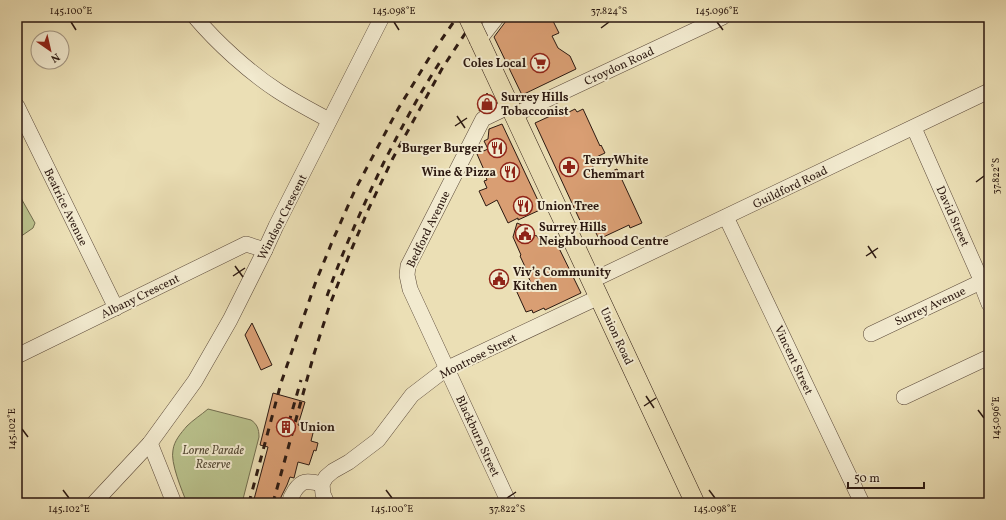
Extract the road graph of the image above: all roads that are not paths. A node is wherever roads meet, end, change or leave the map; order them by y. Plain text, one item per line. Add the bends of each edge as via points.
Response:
1 (195, 17) edge
2 (382, 17) edge
3 (468, 17) edge
4 (497, 17) edge
5 (723, 17) edge
6 (479, 40) junction
7 (989, 91) edge
8 (17, 106) edge
9 (512, 111) junction
10 (329, 120) junction
11 (914, 128) junction
12 (726, 217) junction
13 (265, 250) junction
14 (985, 280) edge
15 (595, 289) junction
16 (989, 304) edge
17 (116, 308) junction
18 (871, 334) dead end
19 (17, 356) edge
20 (989, 357) edge
21 (446, 369) junction
22 (904, 397) dead end
23 (150, 443) junction
24 (322, 484) junction
25 (94, 503) edge
26 (174, 503) edge
27 (289, 503) edge
28 (327, 503) edge
29 (509, 503) edge
30 (695, 503) edge
31 (862, 503) edge

1 - 10 street via 239,61 278,91
2 - 10 street, Windsor Crescent
3 - 6 main road, Union Road, bridge
4 - 6 street
5 - 9 street, Croydon Road
6 - 9 main road, Union Road
7 - 11 street, Guildford Road
8 - 17 street, Beatrice Avenue
9 - 15 main road, Union Road
9 - 21 street, Bedford Avenue via 483,119 408,266 410,289
10 - 13 street, Windsor Crescent
11 - 12 street, Guildford Road
11 - 14 street, David Street
12 - 15 street, Guildford Road
12 - 31 street, Vincent Street
13 - 17 street, Albany Crescent via 246,244
13 - 23 street, Windsor Crescent via 230,320 195,381
14 - 16 street, David Street
14 - 18 street, Surrey Avenue
15 - 21 street, Montrose Street
15 - 30 main road, Union Road
17 - 19 street, Albany Crescent
20 - 22 street
21 - 24 street, Montrose Street via 412,395 378,440 350,462 333,471
21 - 29 street, Blackburn Street
23 - 25 street, Windsor Crescent
23 - 26 street
24 - 27 street via 306,482 298,486
24 - 28 street via 322,494

